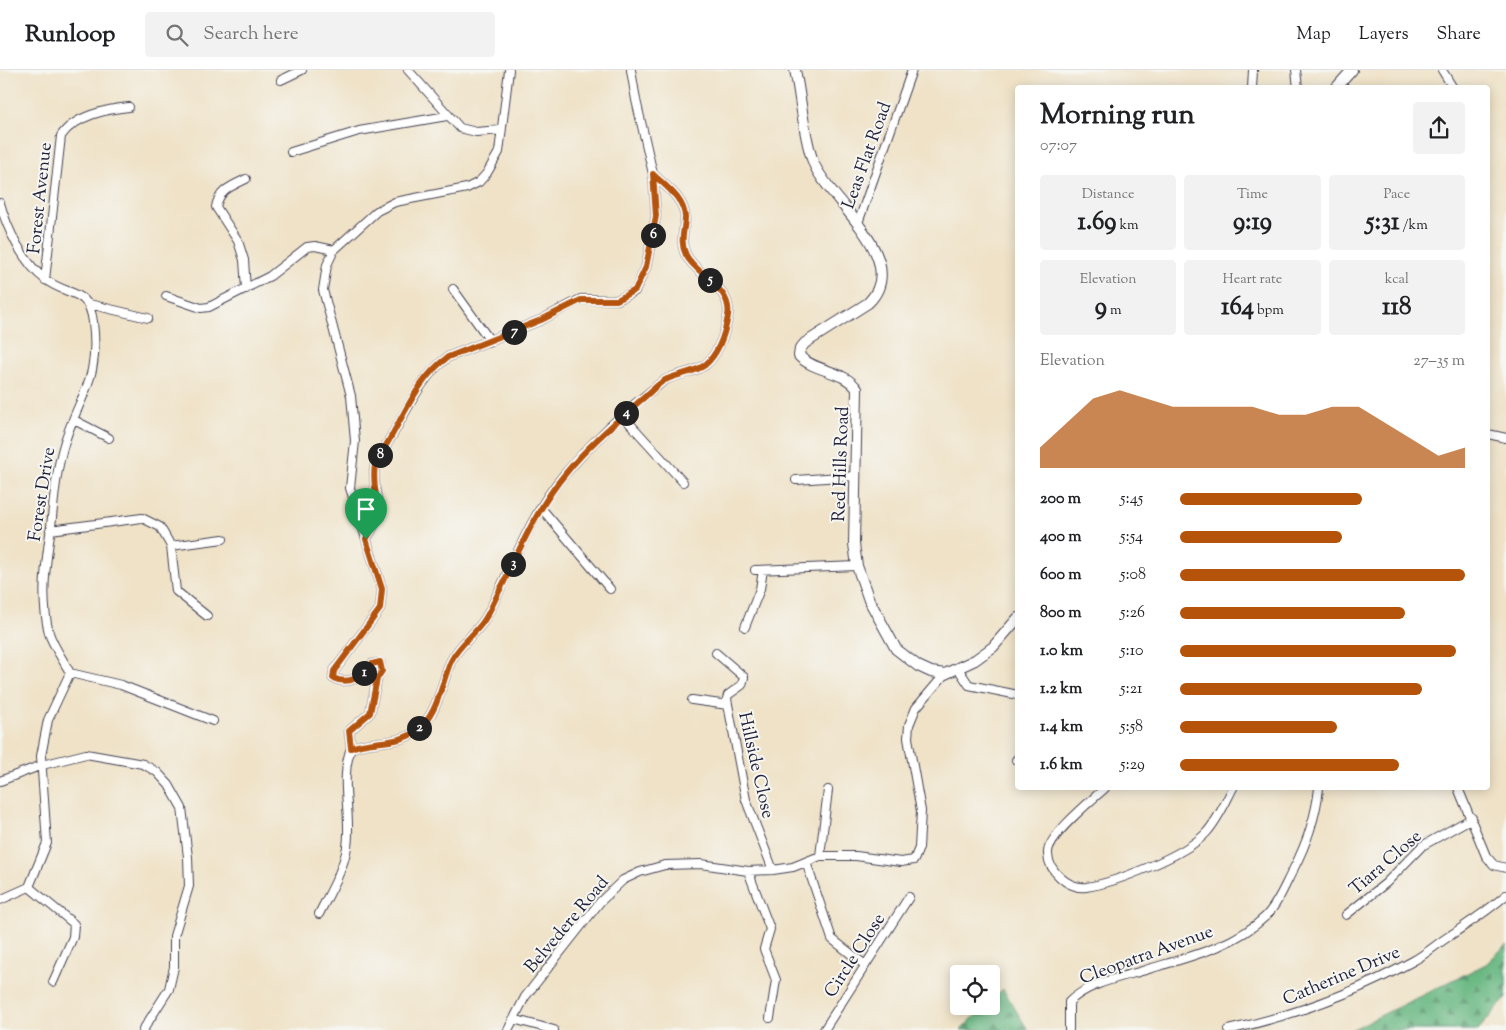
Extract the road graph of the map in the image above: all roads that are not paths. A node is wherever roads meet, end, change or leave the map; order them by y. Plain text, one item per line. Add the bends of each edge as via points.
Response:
1 (302, 70) edge
2 (408, 70) edge
3 (509, 70) edge
4 (632, 70) edge
5 (796, 70) edge
6 (912, 70) edge
7 (1253, 70) edge
8 (1296, 70) edge
9 (1352, 70) edge
10 (1442, 70) edge
11 (282, 80) dead end
12 (1252, 85) edge
13 (1298, 85) edge
14 (1339, 85) edge
15 (1451, 85) edge
16 (129, 106) dead end
17 (447, 116) junction
18 (501, 130) junction
19 (291, 152) dead end
20 (653, 174) junction
21 (246, 179) dead end
22 (0, 203) edge
23 (858, 223) junction
24 (334, 250) junction
25 (45, 280) junction
26 (246, 289) junction
27 (453, 289) dead end
28 (166, 296) dead end
29 (89, 304) junction
30 (148, 318) dead end
31 (490, 342) junction
32 (623, 416) junction
33 (74, 420) junction
34 (1490, 434) edge
35 (109, 438) dead end
36 (1506, 438) edge
37 (855, 476) junction
38 (796, 480) dead end
39 (683, 482) dead end
40 (542, 509) junction
41 (50, 530) junction
42 (224, 539) dead end
43 (366, 539) junction
44 (171, 546) junction
45 (857, 566) junction
46 (610, 589) dead end
47 (207, 616) dead end
48 (1015, 621) edge
49 (745, 627) dead end
50 (716, 653) dead end
51 (958, 670) junction
52 (70, 673) junction
53 (945, 674) junction
54 (1015, 694) edge
55 (692, 700) dead end
56 (728, 705) junction
57 (213, 720) dead end
58 (351, 748) junction
59 (42, 766) junction
60 (0, 781) edge
61 (828, 790) dead end
62 (1103, 790) edge
63 (1232, 790) edge
64 (1319, 790) edge
65 (1459, 790) edge
66 (1472, 818) junction
67 (820, 856) junction
68 (806, 862) junction
69 (1506, 868) edge
70 (773, 870) junction
71 (748, 871) junction
72 (28, 887) junction
73 (1506, 894) edge
74 (909, 896) dead end
75 (0, 900) edge
76 (319, 914) dead end
77 (1346, 915) dead end
78 (865, 965) junction
79 (53, 982) dead end
80 (770, 1018) dead end
81 (513, 1019) junction
82 (143, 1030) edge
83 (508, 1030) edge
84 (554, 1030) edge
85 (824, 1030) edge
86 (1068, 1030) edge
87 (1228, 1030) edge

1 - 11 street
2 - 17 street
3 - 18 street
4 - 20 street
5 - 23 main road, Red Hills Road via 814,164
6 - 23 street, Leas Flat Road
7 - 12 street
8 - 13 street
9 - 14 main road
10 - 15 street
16 - 25 street, Forest Avenue via 107,109 71,125 61,136
17 - 18 street via 468,132
17 - 19 street via 359,131
18 - 24 street via 495,163 479,182 467,188 395,202 377,210
20 - 31 street via 656,216 646,267 635,290 617,300 581,300
20 - 32 street via 682,206 685,254 716,285 728,314 720,342 704,366 664,381
21 - 26 street via 222,191 216,207 238,241 244,260
22 - 25 street via 7,228
23 - 37 main road, Red Hills Road via 870,239 881,270 881,284 868,303 805,343 799,356 854,384 857,389
24 - 26 street via 306,247 270,276
24 - 43 street via 325,272 323,290 351,396 355,440 350,488
25 - 29 street
26 - 28 street via 209,308
27 - 31 street
29 - 30 street
29 - 33 street, Forest Drive via 96,348 95,366
31 - 43 street via 448,357 437,365 416,393 376,463 378,514 376,525
32 - 39 street
32 - 40 street via 574,463
33 - 35 street
33 - 41 street, Forest Drive via 58,470
34 - 36 street
37 - 38 street
37 - 45 main road, Red Hills Road via 854,544
40 - 46 street
40 - 58 street via 483,622 452,659 441,695 422,726 401,738
41 - 44 street via 142,518 160,527
41 - 52 street, Forest Drive via 44,598 49,634
42 - 44 street
43 - 58 street via 382,589 380,609 334,671 333,678 341,682 350,681 372,664 380,662 382,671 377,679 370,713 349,731
44 - 47 street via 176,591
45 - 49 street via 759,570 760,589
45 - 53 main road, Red Hills Road via 869,600 896,649 918,666
48 - 51 main road via 993,647
50 - 56 street, Hillside Close via 744,680 728,695
51 - 53 main road
51 - 54 street via 969,685
52 - 57 street via 120,685
52 - 59 street via 48,720 40,756
53 - 67 street, Belvedere Road via 916,708 909,725 909,745 921,811 917,856 914,860 901,862 856,856
55 - 56 street
56 - 70 street, Hillside Close via 746,800
58 - 76 street via 346,760 345,781 347,846 342,867
59 - 60 street
59 - 72 street via 47,843
59 - 82 street via 86,754 142,764 157,772 169,785 182,808 188,886 174,936 174,967 169,989
61 - 67 street
62 - 63 street via 1056,835 1048,852 1051,868 1065,882 1084,888 1133,873 1182,850 1206,834
64 - 86 street, Cleopatra Avenue via 1317,809 1299,858 1267,915 1249,930 1208,951 1078,993 1069,1002
65 - 66 street
66 - 69 street via 1486,856 1494,865
66 - 77 street, Tiara Close via 1422,846 1386,883
67 - 68 street, Belvedere Road
68 - 70 street, Belvedere Road via 793,868
68 - 78 street via 832,939
70 - 71 street, Belvedere Road
71 - 80 street via 770,929 764,949 776,980
71 - 81 street, Belvedere Road via 701,864 665,865 623,880 600,902 557,955 525,997
72 - 75 street
72 - 79 street via 74,924 73,937
73 - 87 street, Catherine Drive via 1485,913 1415,960 1371,982 1321,1003
74 - 78 street, Circle Close
78 - 85 street, Circle Close
81 - 83 street, Belvedere Road
81 - 84 street

